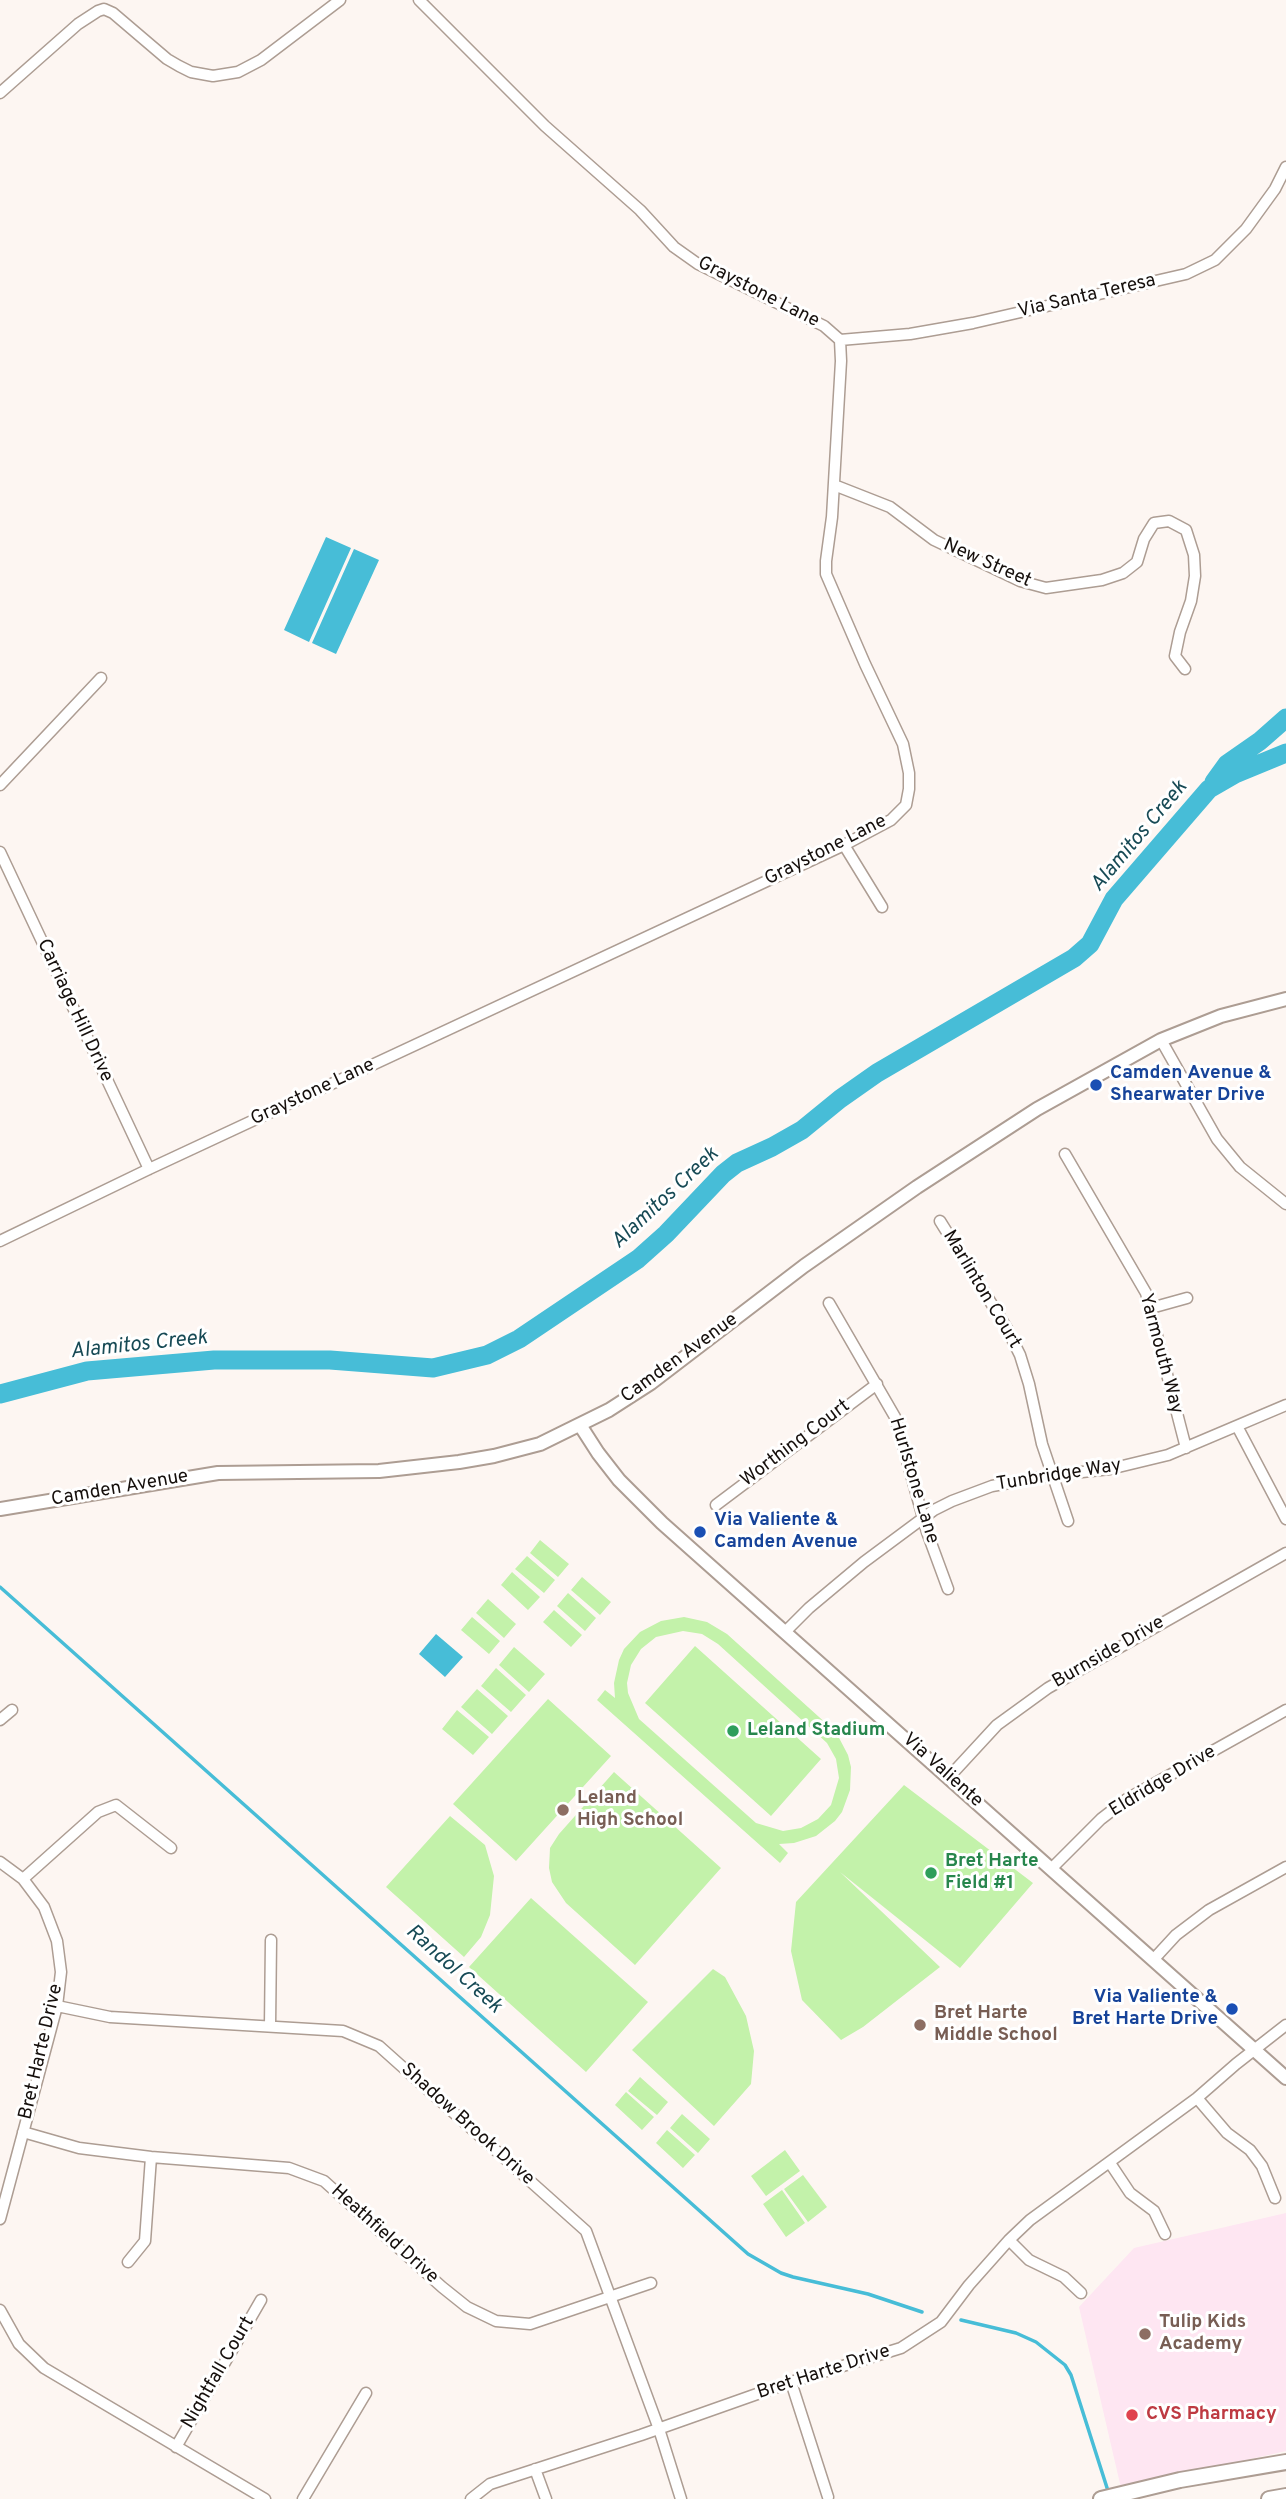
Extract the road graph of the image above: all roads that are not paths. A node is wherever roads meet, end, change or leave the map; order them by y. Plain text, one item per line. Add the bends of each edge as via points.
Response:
1 (340, 0) edge
2 (419, 0) edge
3 (106, 5) edge
4 (0, 93) edge
5 (1286, 167) edge
6 (840, 340) junction
7 (834, 485) junction
8 (1185, 669) dead end
9 (101, 678) dead end
10 (0, 785) edge
11 (844, 845) junction
12 (0, 852) edge
13 (882, 907) dead end
14 (1286, 999) edge
15 (1161, 1040) junction
16 (1065, 1154) dead end
17 (149, 1169) junction
18 (1286, 1204) edge
19 (940, 1221) dead end
20 (0, 1241) edge
21 (1187, 1298) dead end
22 (829, 1303) dead end
23 (1151, 1308) junction
24 (877, 1384) junction
25 (1286, 1405) edge
26 (580, 1425) junction
27 (1237, 1426) junction
28 (1186, 1448) junction
29 (1054, 1475) junction
30 (716, 1505) dead end
31 (0, 1509) edge
32 (924, 1519) junction
33 (1286, 1519) edge
34 (1068, 1521) dead end
35 (1286, 1553) edge
36 (948, 1589) dead end
37 (785, 1632) junction
38 (12, 1710) dead end
39 (1286, 1710) edge
40 (0, 1720) edge
41 (948, 1777) junction
42 (171, 1848) dead end
43 (0, 1862) edge
44 (1286, 1867) edge
45 (1051, 1869) junction
46 (23, 1879) junction
47 (271, 1940) dead end
48 (1153, 1960) junction
49 (57, 2006) junction
50 (1286, 2025) edge
51 (270, 2026) junction
52 (1254, 2049) junction
53 (1286, 2078) edge
54 (1198, 2098) junction
55 (23, 2132) junction
56 (152, 2157) junction
57 (1110, 2163) junction
58 (1275, 2199) dead end
59 (0, 2219) edge
60 (1165, 2234) dead end
61 (1009, 2240) junction
62 (128, 2262) dead end
63 (650, 2283) dead end
64 (1081, 2293) dead end
65 (612, 2298) junction
66 (261, 2300) dead end
67 (0, 2310) edge
68 (791, 2382) junction
69 (366, 2393) dead end
70 (659, 2429) junction
71 (176, 2446) junction
72 (1286, 2462) edge
73 (535, 2469) junction
74 (1286, 2496) edge
75 (828, 2497) dead end
76 (265, 2499) edge
77 (303, 2499) edge
78 (471, 2499) edge
79 (546, 2499) edge
80 (681, 2499) edge
81 (1101, 2499) edge
82 (1269, 2499) edge

1 - 3 street via 261,60 238,72 213,76 191,72 167,59
2 - 6 street, Graystone Lane via 674,247 698,264 824,326
3 - 4 street
5 - 6 street, Via Santa Teresa via 1246,229 1215,260 1186,274 973,323
6 - 7 street, Graystone Lane
7 - 8 street, New Street via 890,507 934,540 1020,582 1046,588 1123,573 1137,562 1154,523 1169,521 1186,530 1194,555 1191,601 1175,656
7 - 11 street, Graystone Lane via 827,574 903,744 909,773 906,805 891,820
9 - 10 street
11 - 13 street
11 - 17 street, Graystone Lane
12 - 17 street, Carriage Hill Drive
14 - 15 street, Camden Avenue via 1221,1016
15 - 18 street via 1217,1139 1245,1172
15 - 26 street, Camden Avenue via 1037,1109 917,1186 651,1383
16 - 23 street, Yarmouth Way
17 - 20 street, Graystone Lane
19 - 29 street, Marlinton Court via 1020,1355
21 - 23 street
22 - 24 street, Hurlstone Lane
23 - 28 street, Yarmouth Way
24 - 30 street, Worthing Court
24 - 32 street, Hurlstone Lane via 895,1416
25 - 27 street, Tunbridge Way
26 - 31 street, Camden Avenue via 541,1444 459,1462 379,1471 218,1473
26 - 37 street, Via Valiente via 637,1499
27 - 28 street, Tunbridge Way
27 - 33 street
28 - 29 street, Tunbridge Way via 1143,1462
29 - 32 street, Tunbridge Way via 992,1486 953,1501
29 - 34 street, Marlinton Court
32 - 36 street, Hurlstone Lane
32 - 37 street, Tunbridge Way via 864,1562
35 - 41 street, Burnside Drive via 1048,1688 997,1725
37 - 41 street, Via Valiente
38 - 40 street
39 - 45 street, Eldridge Drive via 1127,1799
41 - 45 street, Via Valiente
42 - 46 street via 116,1805 98,1812
43 - 46 street, Bret Harte Drive
44 - 48 street via 1209,1910
45 - 48 street, Via Valiente
46 - 49 street, Bret Harte Drive via 44,1907 57,1941 61,1972
47 - 51 street
48 - 52 street, Via Valiente
49 - 51 street, Shadow Brook Drive via 110,2017
49 - 55 street, Bret Harte Drive
50 - 52 street, Bret Harte Drive
51 - 65 street, Shadow Brook Drive via 343,2031 379,2046 586,2231
52 - 53 street, Via Valiente
52 - 54 street, Bret Harte Drive
54 - 57 street, Bret Harte Drive
54 - 58 street via 1227,2133 1250,2150
55 - 56 street, Heathfield Drive via 79,2148
55 - 59 street, Bret Harte Drive
56 - 62 street via 145,2241
56 - 65 street, Heathfield Drive via 289,2168 324,2181 442,2287 496,2321 530,2325
57 - 60 street via 1130,2193 1154,2211
57 - 61 street, Bret Harte Drive
61 - 64 street via 1029,2260 1064,2277
61 - 68 street, Bret Harte Drive via 931,2329 901,2348
63 - 65 street, Heathfield Drive
65 - 70 street, Shadow Brook Drive
66 - 71 street, Nightfall Court
67 - 71 street via 19,2344 44,2368
68 - 70 street, Bret Harte Drive
68 - 75 street
69 - 77 street
70 - 73 street, Bret Harte Drive
70 - 80 street, Shadow Brook Drive
71 - 76 street
72 - 81 main road
73 - 78 street, Bret Harte Drive via 490,2484
73 - 79 street
74 - 82 main road

